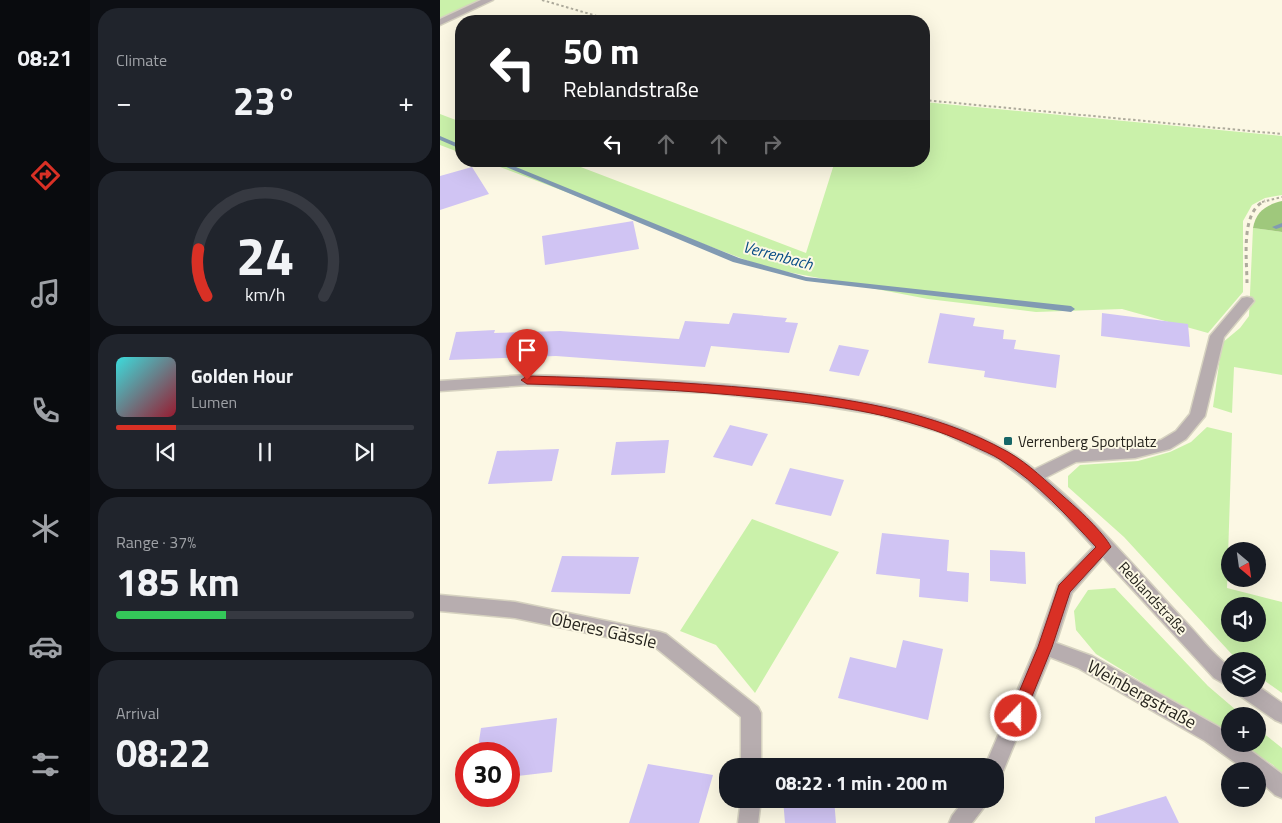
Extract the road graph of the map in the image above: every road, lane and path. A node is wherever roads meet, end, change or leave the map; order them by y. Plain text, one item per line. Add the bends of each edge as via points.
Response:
1 (488, 0) edge
2 (542, 0) edge
3 (455, 15) edge
4 (455, 15) edge
5 (593, 15) edge
6 (440, 22) edge
7 (930, 101) edge
8 (1282, 134) edge
9 (1282, 197) edge
10 (1247, 300) joint
11 (440, 386) edge
12 (1033, 477) junction
13 (1104, 547) junction
14 (440, 603) edge
15 (1045, 647) junction
16 (1221, 671) edge
17 (1258, 697) edge
18 (1282, 714) edge
19 (751, 758) edge
20 (999, 758) edge
21 (1282, 788) edge
22 (750, 808) edge
23 (971, 808) edge
24 (748, 823) edge
25 (959, 823) edge

1 - 4 street
2 - 5 path
3 - 6 street
7 - 8 path
9 - 10 path via 1256,206 1248,220
10 - 12 street via 1217,336 1197,416 1181,435 1165,445 1135,452 1074,456
11 - 12 street, Reblandstraße via 527,380 620,382 812,398 880,410 945,428 1005,456
12 - 13 street, Reblandstraße
13 - 15 street via 1064,589
13 - 16 street, Reblandstraße
14 - 19 street, Oberes Gässle via 515,610 660,640 751,712
15 - 20 street
15 - 21 street, Weinbergstraße via 1085,662 1212,734
17 - 18 street
22 - 24 street
23 - 25 street

